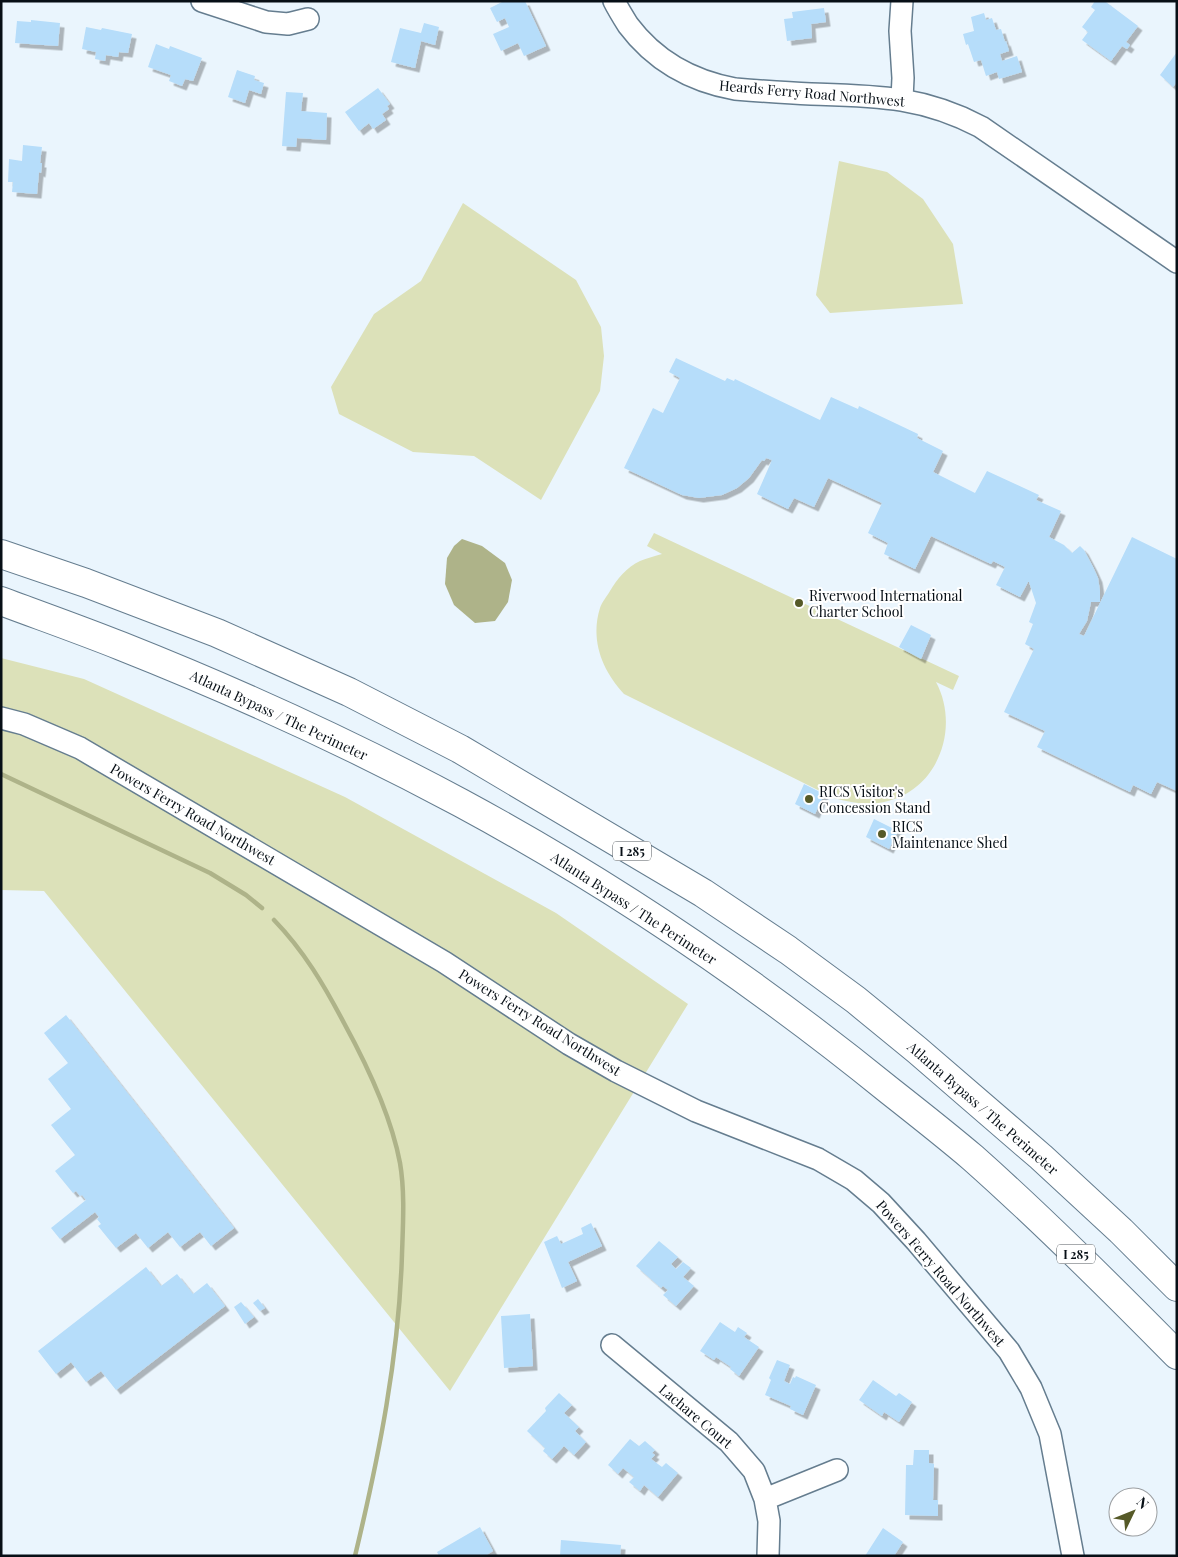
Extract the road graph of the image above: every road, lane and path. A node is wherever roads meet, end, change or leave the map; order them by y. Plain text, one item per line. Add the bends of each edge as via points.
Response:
1 (202, 1) edge
2 (614, 1) edge
3 (902, 1) edge
4 (308, 20) dead end
5 (902, 99) junction
6 (1177, 262) edge
7 (1, 554) edge
8 (1, 601) edge
9 (1, 718) edge
10 (1177, 1287) edge
11 (612, 1345) dead end
12 (1177, 1355) edge
13 (837, 1470) dead end
14 (765, 1499) junction
15 (768, 1556) edge
16 (1073, 1556) edge

1 - 4 street via 266,22 288,24
2 - 5 street, Heards Ferry Road Northwest via 647,46 670,65 695,79 735,89
3 - 5 street
5 - 6 street, Heards Ferry Road Northwest via 942,109 981,127
7 - 10 highway, Atlanta Bypass / The Perimeter / I 285 via 217,633 349,692 460,749 703,893 788,950 917,1050 1041,1157
8 - 12 highway, Atlanta Bypass / The Perimeter / I 285 via 120,645 324,734 462,804 622,898 730,970 834,1046 971,1157 1090,1266
9 - 16 street, Powers Ferry Road Northwest via 24,724 80,748 444,962 616,1072 696,1111 818,1159 854,1180 881,1203 916,1241 1009,1351 1031,1388 1050,1434
11 - 14 street, Lachare Court via 729,1442 754,1471
13 - 14 street
14 - 15 street, Lachare Court via 769,1521

